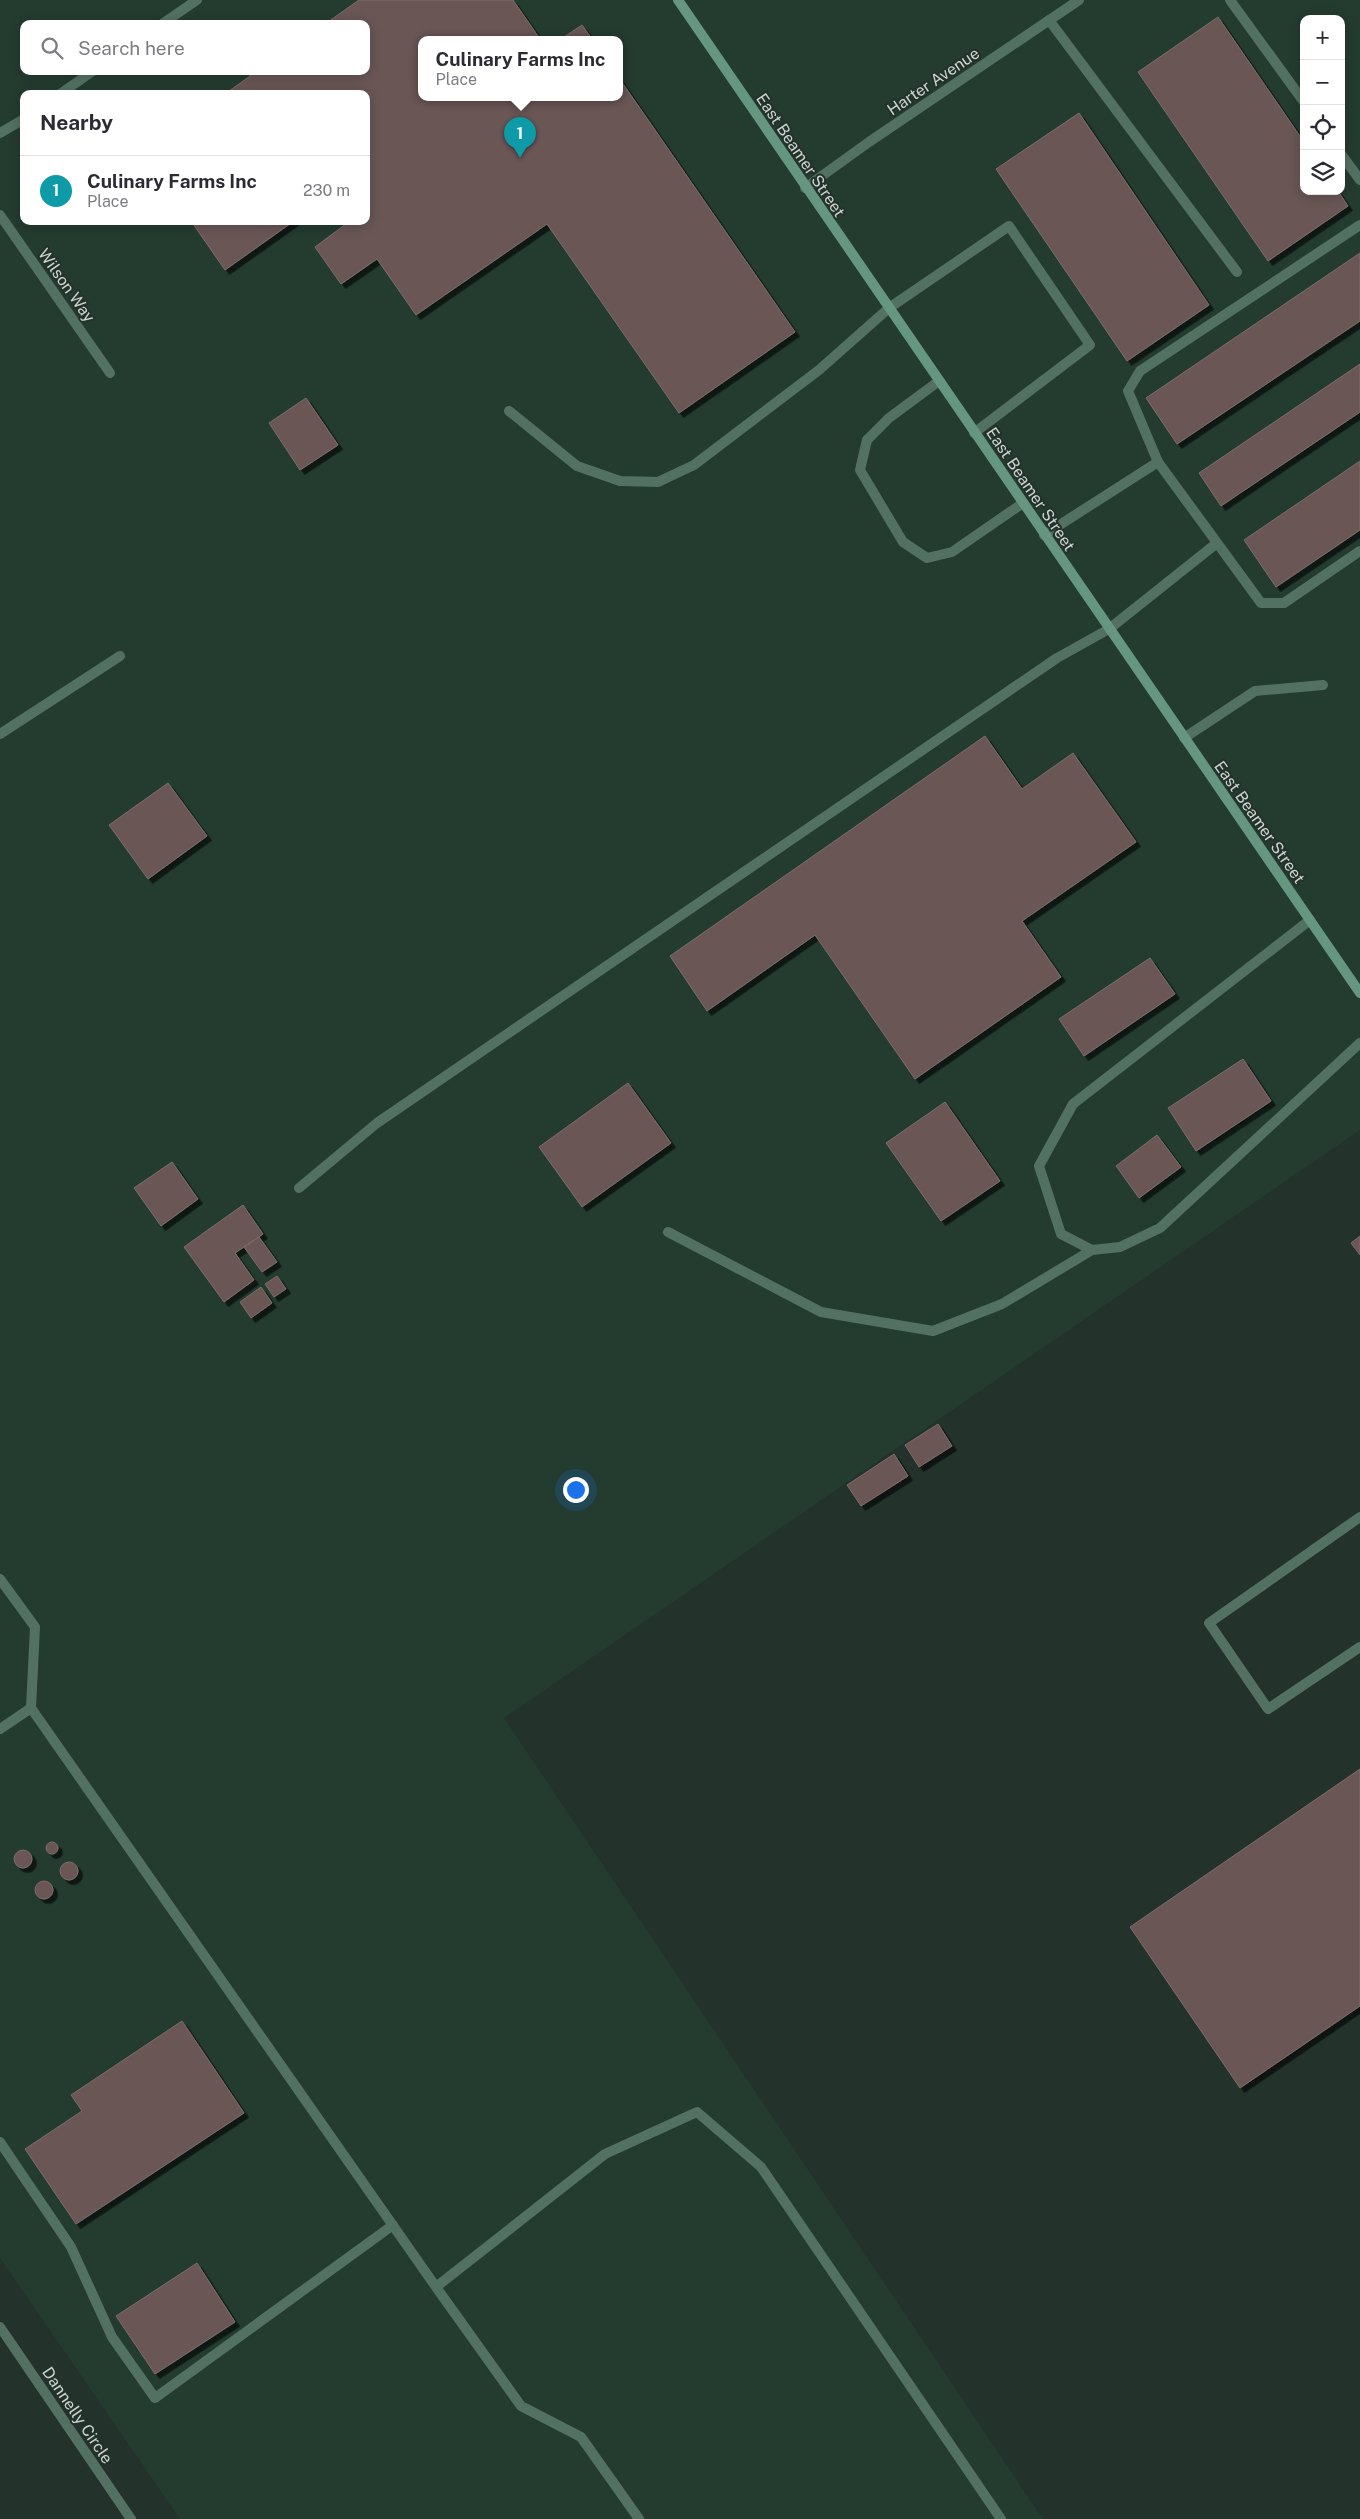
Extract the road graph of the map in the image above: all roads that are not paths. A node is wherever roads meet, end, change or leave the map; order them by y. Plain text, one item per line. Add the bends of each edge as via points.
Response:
1 (197, 0) edge
2 (678, 0) edge
3 (1078, 0) edge
4 (1230, 0) edge
5 (168, 20) edge
6 (1049, 20) junction
7 (87, 75) edge
8 (66, 90) edge
9 (1300, 96) edge
10 (20, 121) edge
11 (0, 133) edge
12 (1345, 159) edge
13 (1360, 180) edge
14 (806, 188) junction
15 (0, 216) edge
16 (1360, 225) edge
17 (1237, 272) dead end
18 (889, 308) junction
19 (110, 373) dead end
20 (939, 381) junction
21 (509, 411) dead end
22 (974, 433) junction
23 (1158, 462) junction
24 (1023, 503) junction
25 (1044, 535) junction
26 (1217, 543) junction
27 (1360, 551) edge
28 (1109, 629) junction
29 (120, 656) dead end
30 (1323, 685) dead end
31 (0, 734) edge
32 (1184, 738) junction
33 (1310, 920) junction
34 (1360, 993) edge
35 (1360, 1043) edge
36 (299, 1188) dead end
37 (668, 1232) dead end
38 (1092, 1250) junction
39 (1360, 1517) edge
40 (0, 1579) edge
41 (1360, 1647) edge
42 (31, 1708) junction
43 (0, 1729) edge
44 (0, 2142) edge
45 (393, 2225) junction
46 (436, 2287) junction
47 (0, 2327) edge
48 (131, 2519) edge
49 (639, 2519) edge
50 (1001, 2519) edge

1 - 5 street
2 - 14 street, East Beamer Street
3 - 6 street, Harter Avenue
4 - 9 street
6 - 14 street, Harter Avenue
6 - 17 street
7 - 8 street
10 - 11 street
12 - 13 street
14 - 18 street, East Beamer Street
15 - 19 street, Wilson Way
16 - 23 street via 1140,371 1128,391
18 - 20 street, East Beamer Street
18 - 21 street via 819,370 702,460 658,482 620,481 577,466
18 - 22 street via 1009,226 1020,242 1090,345
20 - 22 street, East Beamer Street
20 - 24 street via 888,418 867,440 860,470 903,542 927,558 952,552
22 - 24 street, East Beamer Street
23 - 25 street
23 - 26 street
24 - 25 street, East Beamer Street
25 - 28 street, East Beamer Street
26 - 27 street via 1261,603 1284,603
26 - 28 street
28 - 32 street, East Beamer Street
28 - 36 street via 1057,658 377,1123
29 - 31 street
30 - 32 street via 1254,691
32 - 33 street, East Beamer Street
33 - 34 street, East Beamer Street
33 - 38 street via 1074,1104 1039,1166 1061,1234
35 - 38 street via 1160,1228 1120,1247
37 - 38 street via 821,1312 933,1330 1002,1304
39 - 41 street via 1210,1623 1268,1709
40 - 42 street via 35,1627
42 - 43 street
42 - 45 street
44 - 45 street via 71,2246 112,2336 155,2398
45 - 46 street
46 - 49 street via 521,2406 581,2437
46 - 50 street via 605,2154 697,2112 761,2167
47 - 48 street, Dannelly Circle

